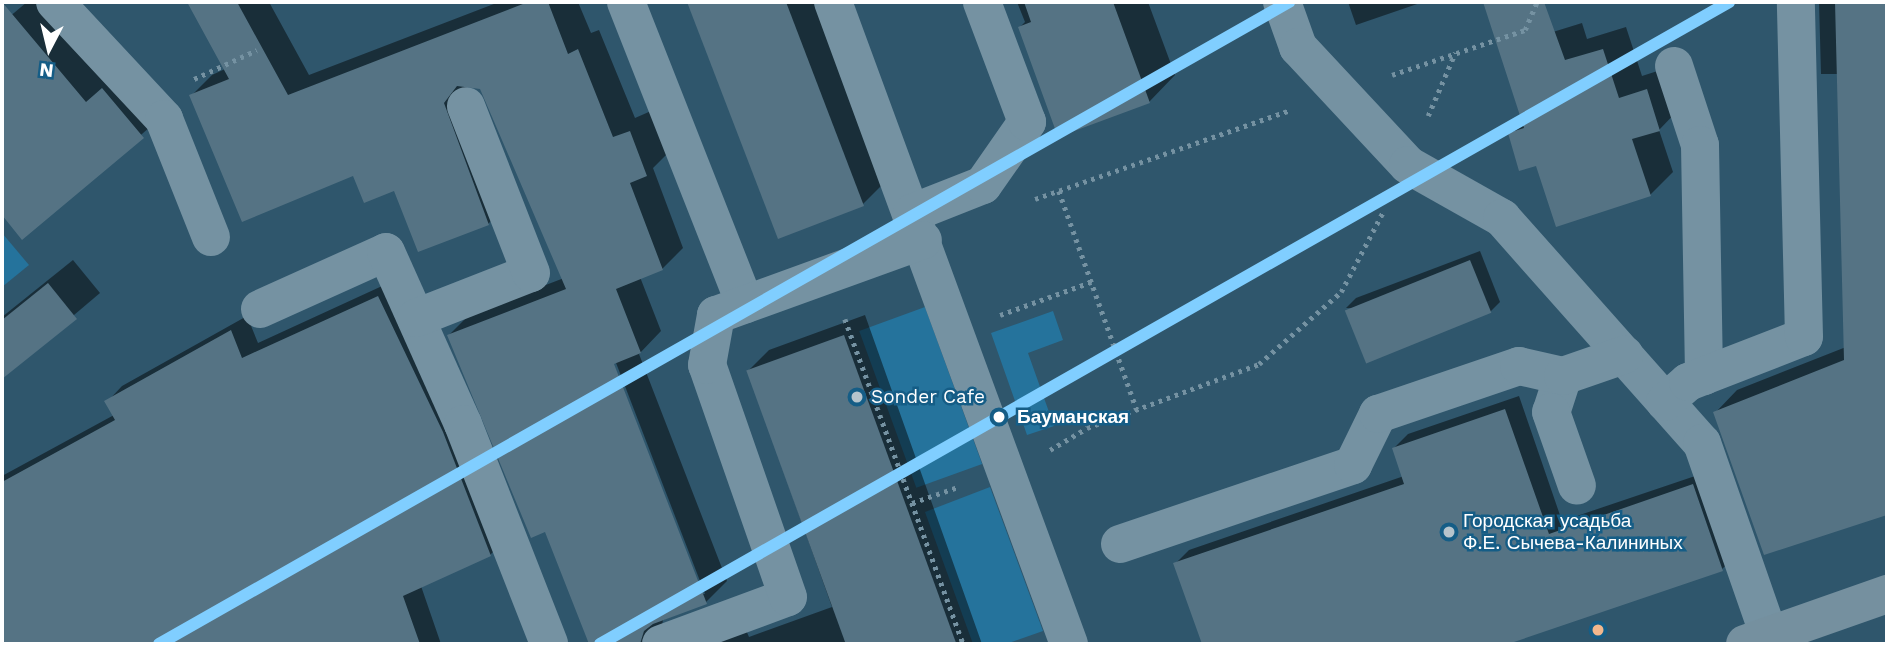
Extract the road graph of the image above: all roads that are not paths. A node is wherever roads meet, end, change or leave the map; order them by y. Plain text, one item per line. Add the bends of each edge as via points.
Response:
1 (55, 2) edge
2 (626, 2) edge
3 (833, 2) edge
4 (982, 2) edge
5 (1282, 2) edge
6 (1796, 2) edge
7 (1674, 66) dead end
8 (466, 106) dead end
9 (918, 226) junction
10 (211, 237) dead end
11 (746, 304) junction
12 (260, 309) dead end
13 (416, 318) junction
14 (1624, 355) junction
15 (1563, 376) junction
16 (1704, 376) junction
17 (1665, 402) junction
18 (1577, 486) dead end
19 (1120, 544) dead end
20 (1887, 594) edge
21 (1757, 640) edge
22 (549, 644) edge
23 (661, 644) edge
24 (1069, 644) edge

1 - 10 lane via 164,119
2 - 11 lane
3 - 9 lane
4 - 9 lane via 1027,122 983,185
5 - 14 lane via 1298,47 1408,165 1502,218
6 - 16 lane via 1804,337
7 - 16 lane via 1700,145
8 - 13 lane via 531,273
9 - 11 lane via 829,274
9 - 24 lane
11 - 23 lane via 716,315 707,365 788,597
12 - 13 lane via 386,252
13 - 22 lane
14 - 15 lane
14 - 17 lane
15 - 18 lane via 1551,412
15 - 19 lane via 1519,366 1378,414 1353,465
16 - 17 lane
17 - 21 lane via 1702,443
20 - 21 main road

